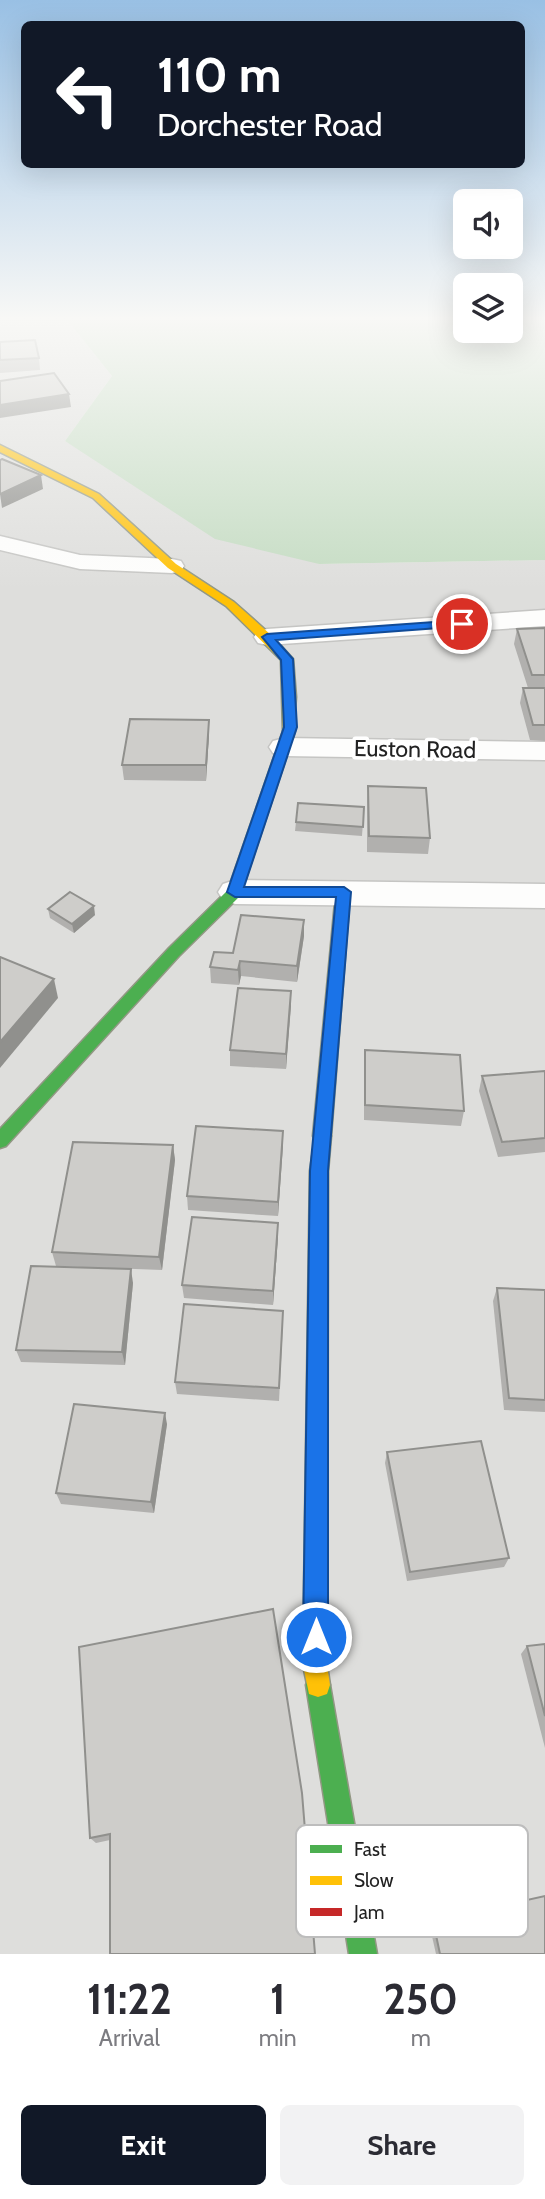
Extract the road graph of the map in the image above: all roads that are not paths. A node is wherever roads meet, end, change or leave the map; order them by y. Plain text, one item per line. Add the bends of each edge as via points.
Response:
1 (0, 448) edge
2 (0, 543) edge
3 (172, 566) junction
4 (545, 618) edge
5 (267, 637) junction
6 (284, 747) junction
7 (545, 751) edge
8 (235, 892) junction
9 (344, 892) junction
10 (545, 896) edge
11 (0, 1141) edge
12 (342, 1825) edge

1 - 3 street via 96,496
2 - 3 street via 80,562
3 - 5 street via 230,604
4 - 5 street
5 - 6 street via 287,659 290,727
6 - 7 street, Euston Road
6 - 8 street
8 - 9 street
8 - 11 street via 164,962
9 - 10 street
9 - 12 street via 319,1171 315,1665

